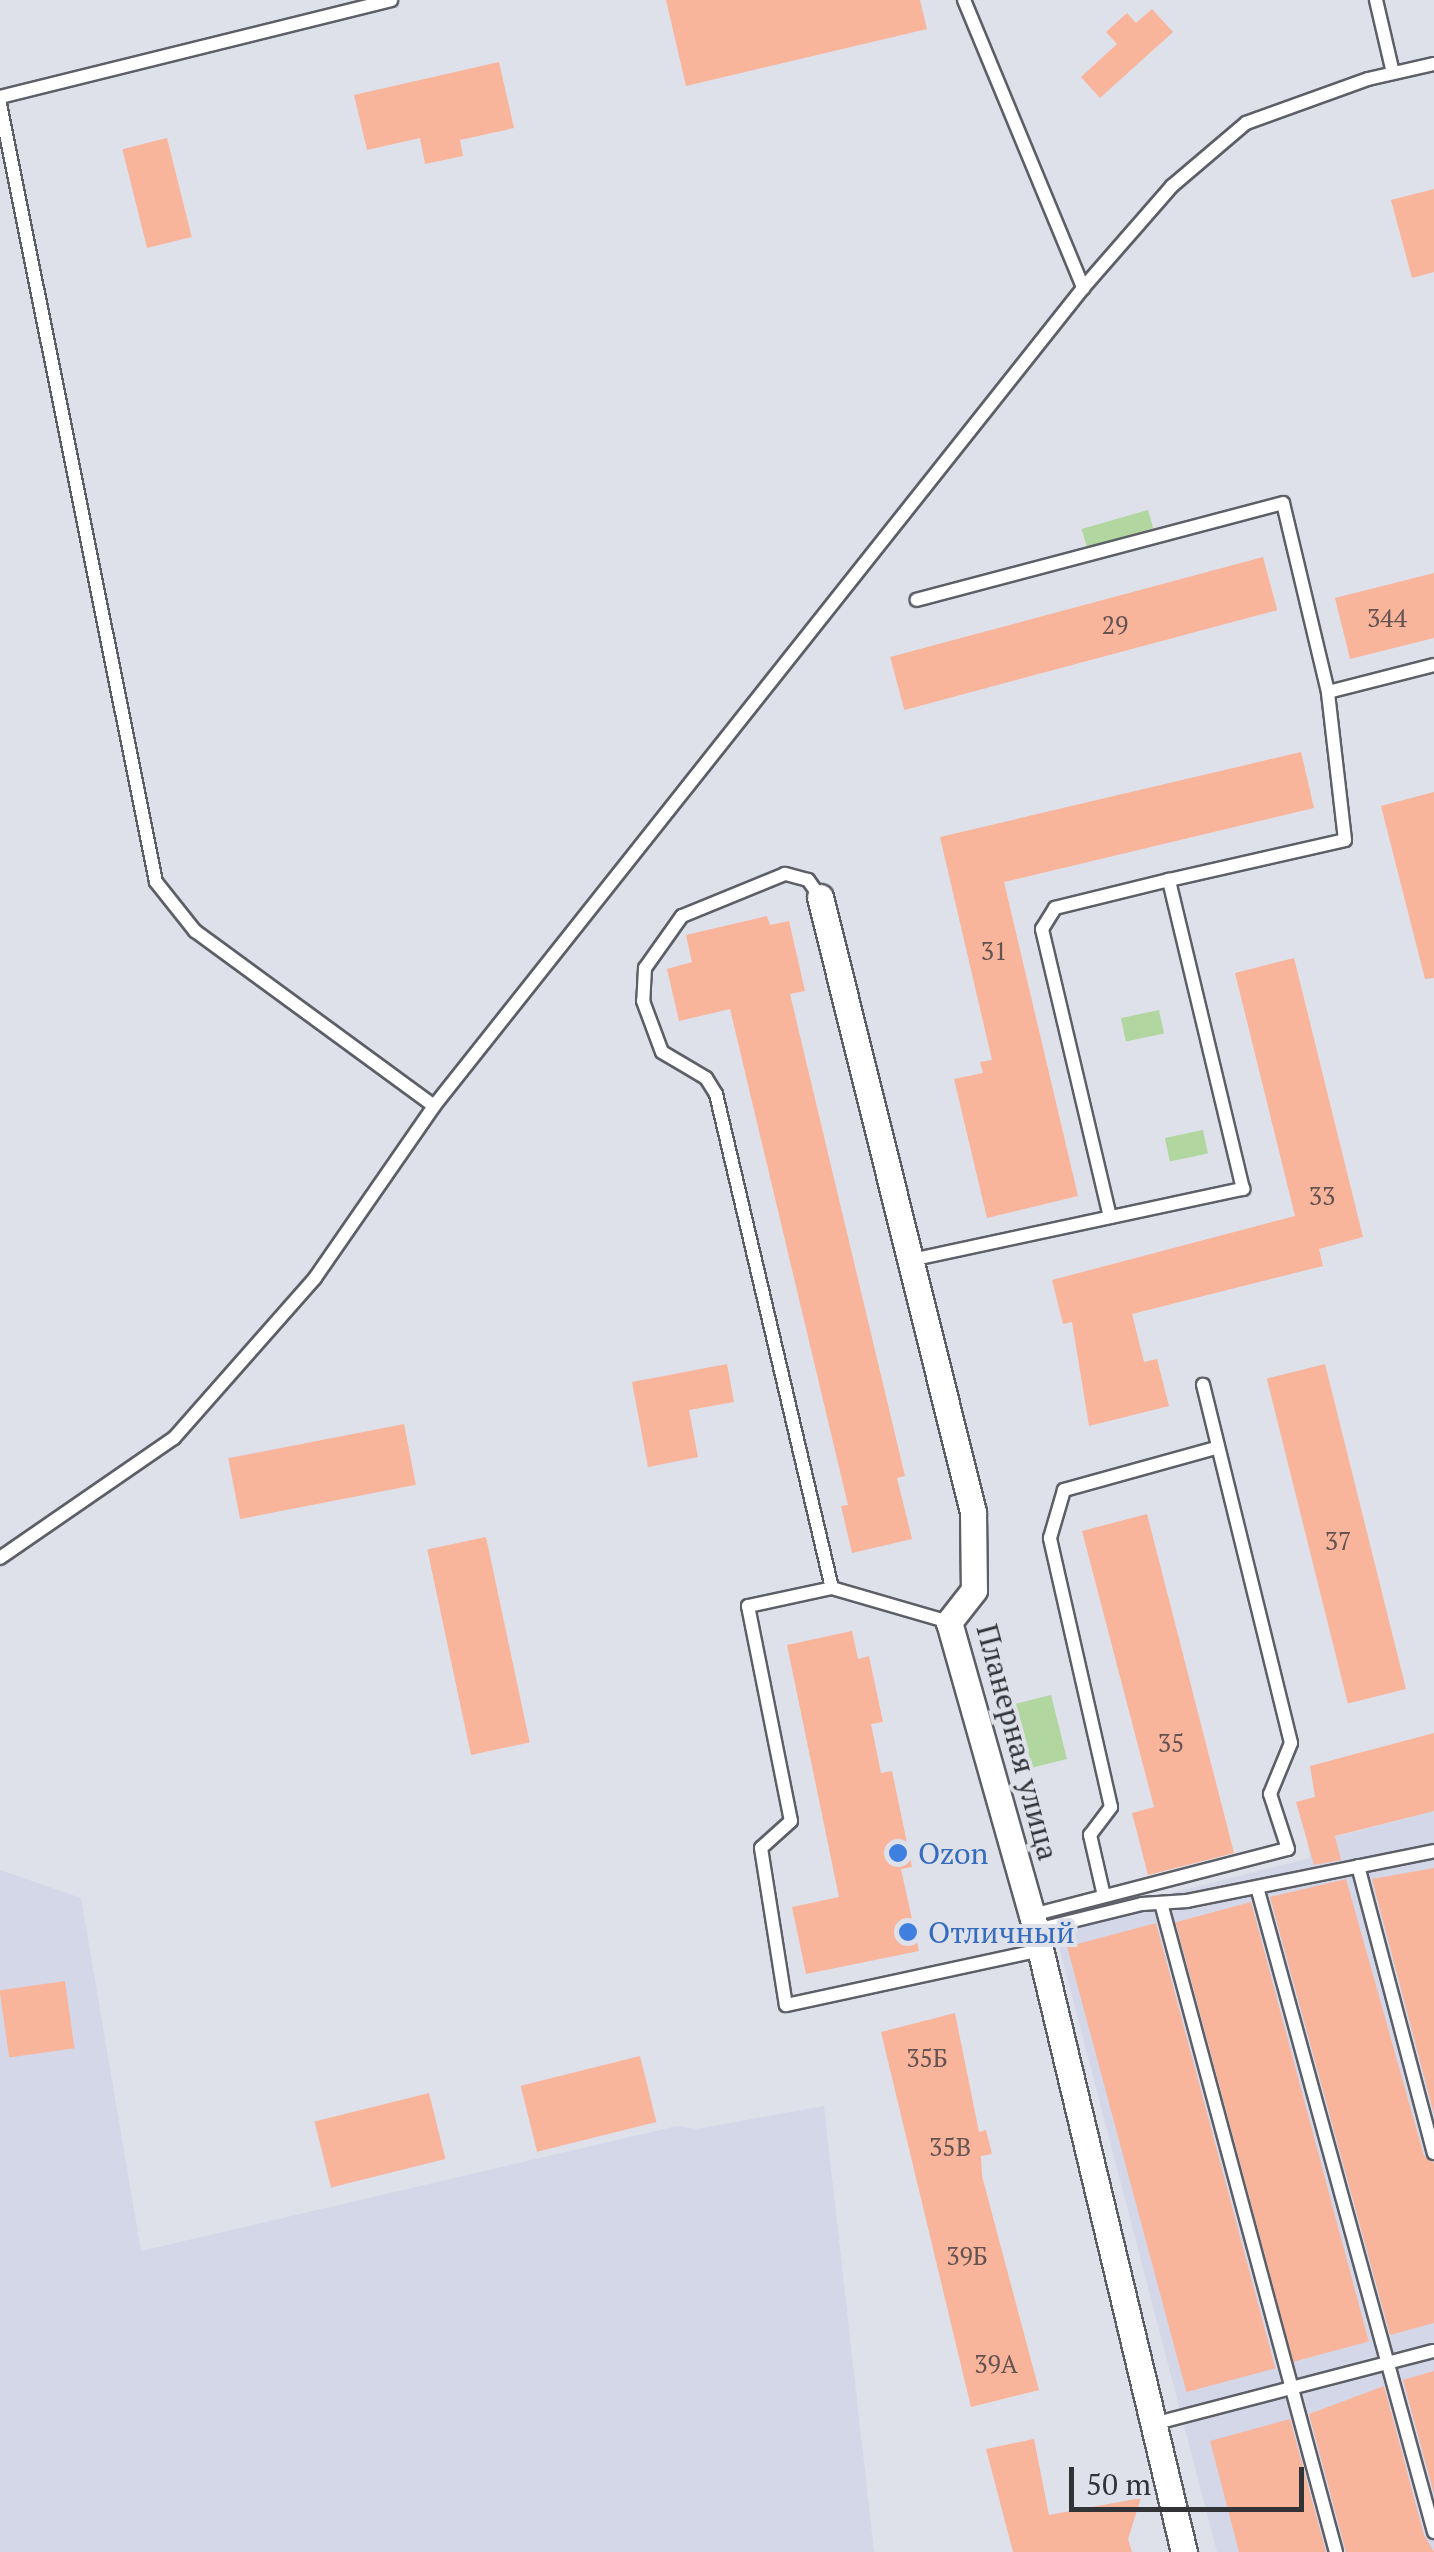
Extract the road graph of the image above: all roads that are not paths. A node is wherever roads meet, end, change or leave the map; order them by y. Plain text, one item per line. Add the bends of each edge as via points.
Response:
1 (391, 0) edge
2 (964, 0) edge
3 (1376, 0) edge
4 (1434, 64) edge
5 (1393, 72) junction
6 (0, 101) edge
7 (1083, 288) junction
8 (917, 600) dead end
9 (1434, 665) edge
10 (1328, 692) junction
11 (1169, 880) junction
12 (820, 897) joint
13 (434, 1106) junction
14 (1110, 1217) junction
15 (912, 1260) junction
16 (1203, 1386) dead end
17 (1215, 1448) junction
18 (0, 1558) edge
19 (832, 1588) junction
20 (949, 1622) junction
21 (1434, 1851) edge
22 (1358, 1866) junction
23 (1258, 1886) junction
24 (1104, 1896) junction
25 (1161, 1903) junction
26 (1036, 1932) junction
27 (1434, 2152) edge
28 (1434, 2351) edge
29 (1389, 2362) junction
30 (1292, 2388) junction
31 (1153, 2424) junction
32 (1434, 2532) edge
33 (1184, 2552) edge
34 (1336, 2552) edge

1 - 6 lane
2 - 7 lane
3 - 5 lane
4 - 5 lane
5 - 7 lane via 1246,124 1172,186
6 - 13 lane via 156,882 195,932
7 - 13 lane
8 - 10 lane via 1283,503
9 - 10 lane
10 - 11 lane via 1345,840
11 - 14 lane via 1055,908 1042,929
11 - 14 lane via 1243,1189
12 - 15 street, Планерная улица
12 - 19 lane via 808,880 786,874 682,916 645,968 643,1001 662,1052 706,1078 716,1094
13 - 18 lane via 314,1278 174,1438
14 - 15 lane
15 - 20 street, Планерная улица via 973,1512 974,1590
16 - 17 lane
17 - 24 lane via 1064,1490 1050,1538 1111,1807 1090,1835
17 - 24 lane via 1291,1742 1270,1794 1288,1849
19 - 20 lane
19 - 26 lane via 748,1606 791,1822 761,1848 786,2005
20 - 26 street, Планерная улица
21 - 22 lane
22 - 23 lane
22 - 27 lane
23 - 25 lane
23 - 29 lane
24 - 26 lane
25 - 26 lane
25 - 30 lane
26 - 31 street, Планерная улица
28 - 29 lane
29 - 30 lane
29 - 32 lane
30 - 31 lane
30 - 34 lane
31 - 33 street, Планерная улица

